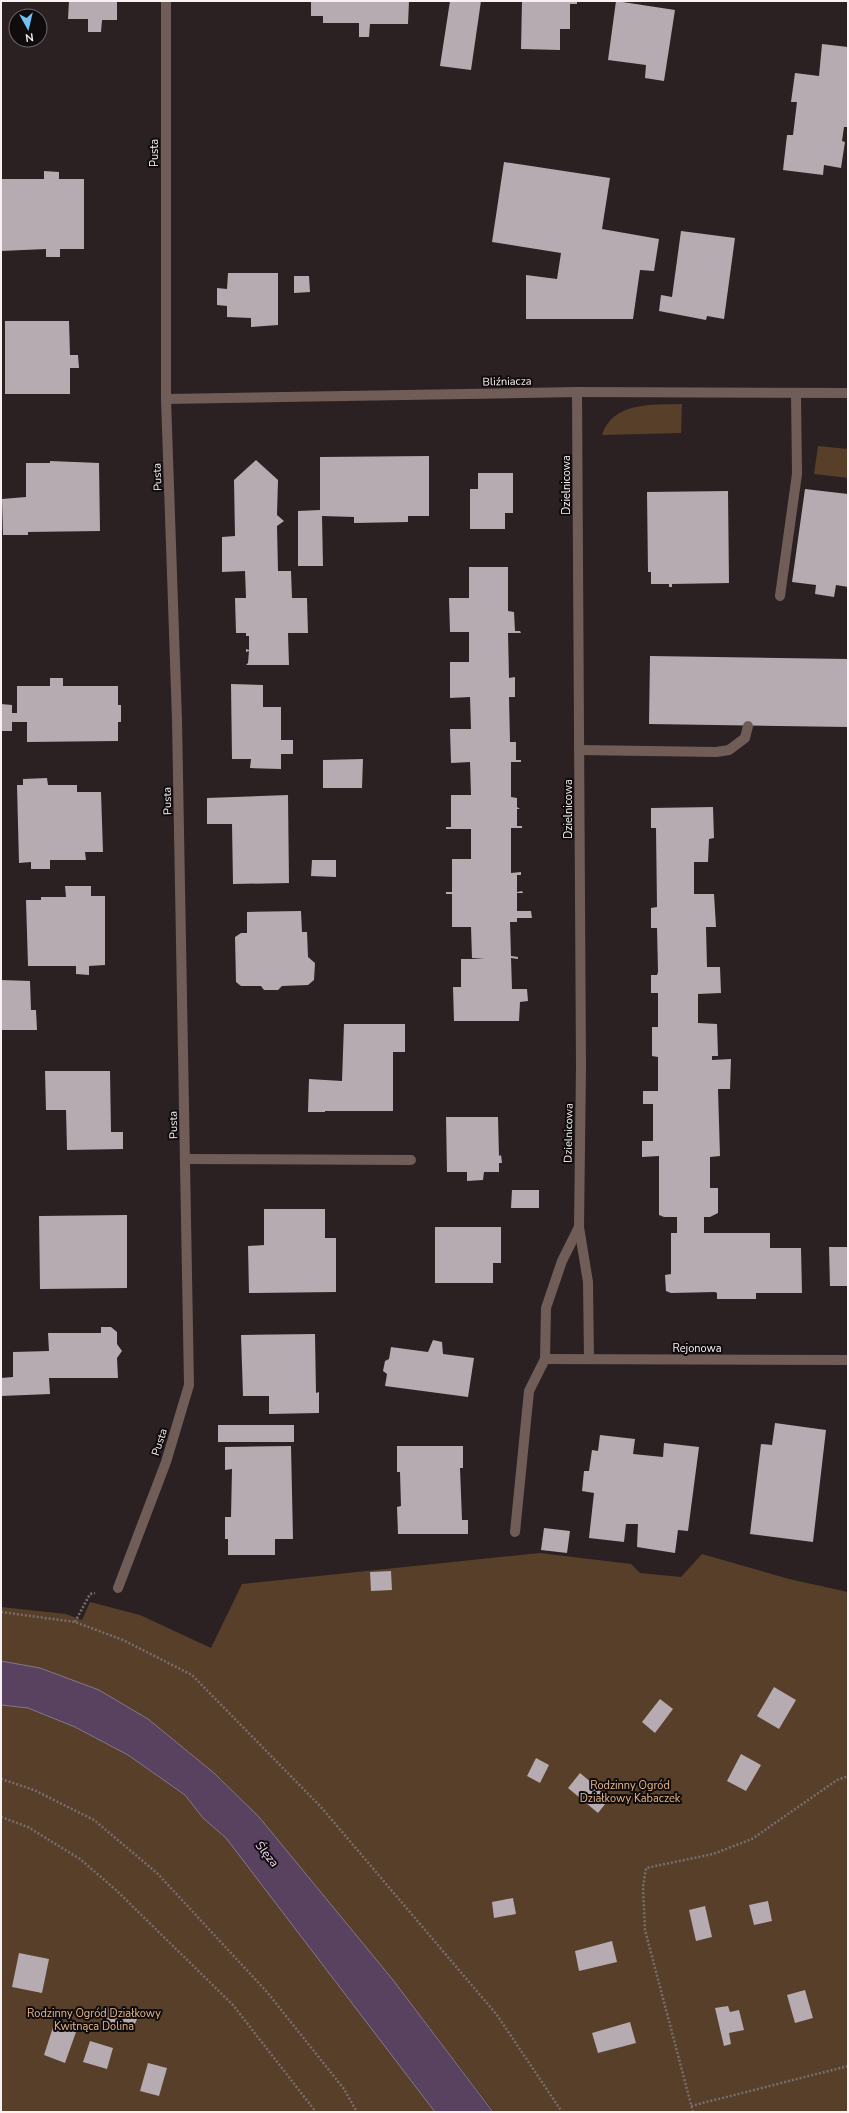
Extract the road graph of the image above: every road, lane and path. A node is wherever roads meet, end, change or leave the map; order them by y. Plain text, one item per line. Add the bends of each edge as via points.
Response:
1 (166, 1) edge
2 (578, 392) junction
3 (796, 393) junction
4 (848, 393) edge
5 (166, 398) junction
6 (780, 596) dead end
7 (748, 726) dead end
8 (579, 750) junction
9 (185, 1159) junction
10 (411, 1160) dead end
11 (578, 1227) junction
12 (545, 1359) junction
13 (589, 1359) junction
14 (848, 1360) edge
15 (515, 1532) dead end
16 (118, 1588) joint
17 (1, 1612) edge
18 (75, 1622) junction
19 (848, 1776) edge
20 (1, 1778) edge
21 (1, 1818) edge
22 (848, 2066) edge
23 (691, 2106) junction
24 (316, 2112) edge
25 (358, 2112) edge
26 (562, 2112) edge
27 (693, 2112) edge

1 - 5 street, Pusta
2 - 3 street, Bliźniacza
2 - 5 street, Bliźniacza
2 - 8 street, Dzielnicowa
3 - 4 street, Bliźniacza
3 - 6 street via 797,474
5 - 9 street, Pusta via 177,720
7 - 8 street via 745,738 729,750 716,752
8 - 11 street, Dzielnicowa via 581,1067
9 - 10 street
9 - 16 street, Pusta via 189,1385 166,1462
11 - 12 street, Dzielnicowa via 562,1261 546,1308
11 - 13 street, Dzielnicowa via 588,1282
12 - 13 street, Rejonowa
12 - 15 street via 529,1391
13 - 14 street, Rejonowa
16 - 18 path via 90,1594
17 - 18 path
18 - 26 path via 123,1640 192,1675 321,1807 497,2015
19 - 23 path via 837,1780 752,1839 714,1854 646,1868 642,1887 645,1930
20 - 25 path via 34,1790 94,1820 157,1873 267,1992 344,2089
21 - 24 path via 28,1827 80,1859 116,1890 233,2005
22 - 23 path
23 - 27 path

